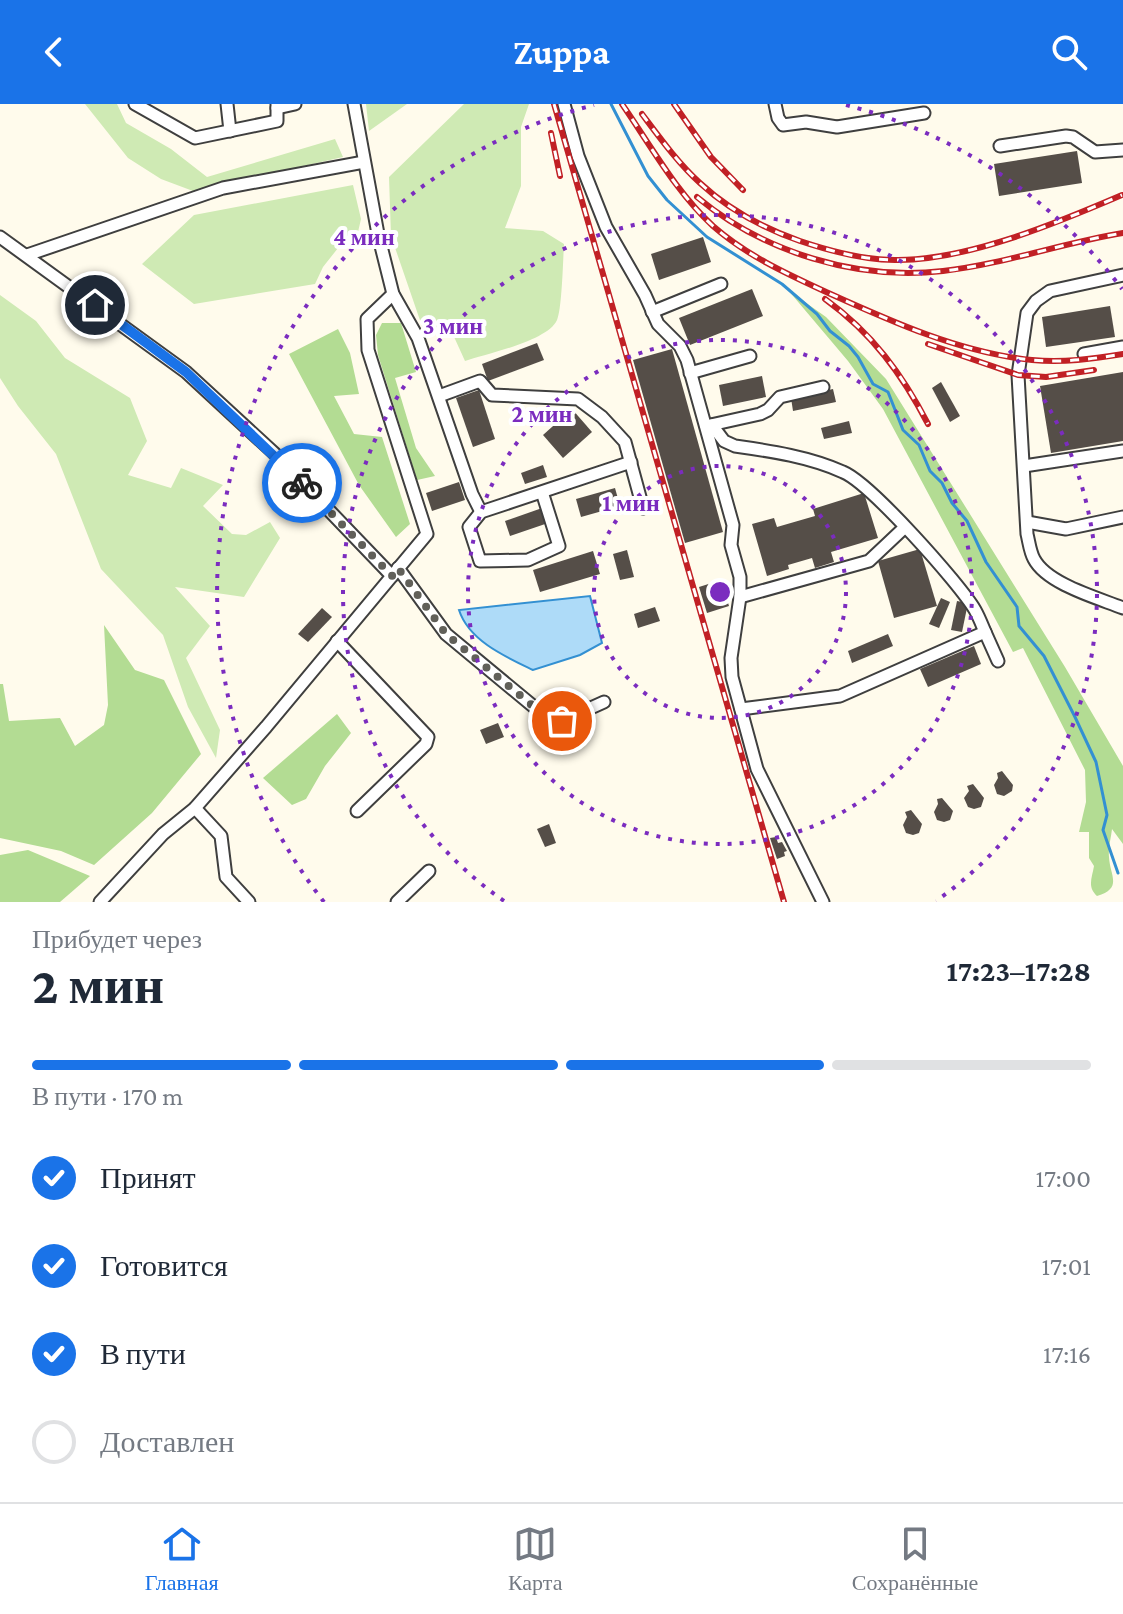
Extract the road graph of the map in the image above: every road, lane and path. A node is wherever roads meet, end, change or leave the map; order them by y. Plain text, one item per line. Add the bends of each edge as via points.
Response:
1 (135, 104) edge
2 (227, 104) edge
3 (295, 104) edge
4 (354, 104) edge
5 (564, 104) edge
6 (775, 104) edge
7 (277, 106) edge
8 (924, 113) dead end
9 (230, 131) junction
10 (1000, 146) dead end
11 (1123, 150) edge
12 (364, 162) junction
13 (0, 237) edge
14 (27, 255) junction
15 (1123, 275) edge
16 (721, 284) dead end
17 (393, 294) junction
18 (652, 312) junction
19 (1123, 347) edge
20 (1084, 354) dead end
21 (750, 356) dead end
22 (690, 373) junction
23 (823, 387) dead end
24 (439, 396) junction
25 (708, 425) junction
26 (1123, 451) edge
27 (631, 462) junction
28 (1024, 466) junction
29 (542, 492) junction
30 (643, 508) dead end
31 (481, 512) junction
32 (1123, 517) edge
33 (1027, 522) junction
34 (904, 528) junction
35 (395, 572) junction
36 (740, 597) junction
37 (1123, 608) edge
38 (985, 632) junction
39 (337, 641) junction
40 (998, 661) dead end
41 (604, 702) dead end
42 (741, 709) junction
43 (195, 808) junction
44 (357, 811) dead end
45 (429, 871) dead end
46 (100, 902) edge
47 (249, 902) edge
48 (397, 902) edge
49 (823, 902) edge

1 - 9 street via 195,138
2 - 9 street
3 - 7 street
4 - 12 street
5 - 18 street via 597,208
6 - 8 street via 783,125 837,127
7 - 9 street via 277,121
10 - 11 street via 1066,136 1095,152
12 - 14 street via 223,188
12 - 17 street
13 - 14 street
14 - 35 street via 186,372
15 - 28 street via 1050,291 1027,313 1018,375
16 - 18 street
17 - 24 street via 418,338
17 - 35 street via 367,319 368,350 427,534
18 - 22 street via 680,346
19 - 20 street
21 - 22 street
22 - 25 street
23 - 25 street via 780,397 765,413
24 - 27 street via 480,381 490,394 578,399 625,442
24 - 31 street
25 - 34 street via 735,446 846,472
25 - 36 street via 732,519
26 - 28 street
27 - 29 street
27 - 30 street
28 - 33 street
29 - 31 street
29 - 31 street via 559,546 528,560 480,561 469,527
32 - 33 street via 1066,529
33 - 37 street via 1033,558 1043,572
34 - 36 street via 869,561
34 - 38 street via 956,585
35 - 39 street
35 - 41 street via 446,634 551,721
36 - 42 street via 731,658
38 - 40 street
38 - 42 street via 840,696
39 - 43 street
39 - 44 street via 428,737
42 - 49 street via 757,769
43 - 46 street via 163,834
43 - 47 street via 221,836 226,877
45 - 48 street

